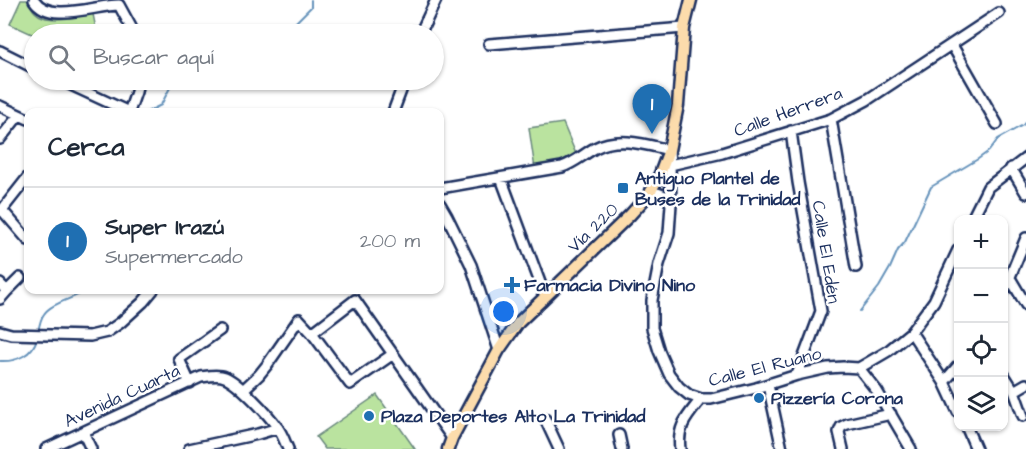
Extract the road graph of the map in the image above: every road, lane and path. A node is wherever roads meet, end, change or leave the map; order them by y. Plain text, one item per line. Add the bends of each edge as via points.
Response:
1 (34, 0) edge
2 (129, 0) edge
3 (435, 0) edge
4 (691, 0) edge
5 (119, 5) junction
6 (999, 13) dead end
7 (129, 24) edge
8 (423, 24) edge
9 (684, 28) junction
10 (489, 45) dead end
11 (952, 45) junction
12 (0, 51) edge
13 (24, 63) edge
14 (82, 90) edge
15 (136, 90) edge
16 (401, 90) edge
17 (0, 106) edge
18 (121, 108) edge
19 (131, 108) edge
20 (394, 108) edge
21 (24, 117) edge
22 (831, 119) junction
23 (997, 124) dead end
24 (791, 131) junction
25 (0, 139) edge
26 (669, 150) junction
27 (1026, 158) edge
28 (670, 165) junction
29 (1011, 168) junction
30 (501, 178) junction
31 (24, 182) edge
32 (444, 187) edge
33 (650, 193) junction
34 (1026, 193) edge
35 (671, 204) junction
36 (1, 211) edge
37 (444, 211) edge
38 (974, 215) edge
39 (24, 236) edge
40 (1026, 238) edge
41 (954, 258) edge
42 (856, 267) dead end
43 (20, 278) dead end
44 (1010, 278) junction
45 (1008, 282) edge
46 (2, 292) edge
47 (150, 294) edge
48 (545, 296) junction
49 (1026, 305) edge
50 (220, 330) dead end
51 (0, 331) edge
52 (911, 332) junction
53 (312, 333) junction
54 (499, 350) junction
55 (393, 354) junction
56 (859, 368) junction
57 (954, 371) edge
58 (797, 375) junction
59 (1005, 377) edge
60 (944, 382) junction
61 (190, 383) junction
62 (1026, 384) edge
63 (768, 385) junction
64 (243, 390) junction
65 (1014, 391) junction
66 (700, 399) junction
67 (954, 403) edge
68 (891, 414) junction
69 (1023, 416) dead end
70 (545, 419) dead end
71 (278, 428) junction
72 (968, 431) edge
73 (83, 432) junction
74 (619, 435) dead end
75 (452, 438) junction
76 (554, 439) junction
77 (46, 449) edge
78 (91, 449) edge
79 (189, 449) edge
80 (288, 449) edge
81 (448, 449) edge
82 (550, 449) edge
83 (559, 449) edge
84 (622, 449) edge
85 (680, 449) edge
86 (782, 449) edge
87 (843, 449) edge
88 (911, 449) edge
89 (976, 449) edge

1 - 5 street via 47,11 62,13
2 - 5 street
3 - 8 street
4 - 9 main road, Vía 220
5 - 7 street
6 - 11 street, Calle Herrera
9 - 10 street
9 - 26 main road, Vía 220 via 678,105
11 - 22 street, Calle Herrera
11 - 23 street
12 - 13 street
14 - 18 street
15 - 19 street
16 - 20 street
17 - 21 street
21 - 25 street
22 - 24 street, Calle Herrera
22 - 42 street
24 - 28 street, Calle Herrera
24 - 58 street, Calle El Edén via 821,311
26 - 28 street, Calle El Ruano
26 - 30 street via 632,141 610,143 562,167
26 - 33 main road, Vía 220
27 - 29 street
28 - 35 street, Calle El Ruano
29 - 34 street
29 - 38 street via 988,187
30 - 32 street
30 - 48 street
31 - 36 street
33 - 35 street via 663,195
33 - 48 main road, Vía 220
35 - 66 street, Calle El Ruano via 669,233 652,300 652,328 669,374 679,387
36 - 39 street
37 - 54 street via 471,265
40 - 44 street
41 - 52 street via 934,301
43 - 46 street
44 - 45 street
44 - 49 street
47 - 51 street via 107,332 90,336
48 - 54 main road, Vía 220 via 518,323
50 - 61 street via 179,359
52 - 56 street
52 - 60 street
53 - 55 street via 350,384
53 - 55 street via 355,300
53 - 64 street via 299,319 267,365
54 - 75 main road, Vía 220
55 - 75 street
56 - 58 street, Calle El Ruano via 828,368
56 - 68 street
57 - 60 street
58 - 63 street, Calle El Ruano
59 - 65 street
60 - 67 street
61 - 64 street, Avenida Cuarta via 201,377 223,376
61 - 73 street, Avenida Cuarta
62 - 65 street
63 - 66 street, Calle El Ruano
63 - 86 street
64 - 71 street
65 - 69 street
66 - 85 street via 680,429
68 - 87 street via 841,427
68 - 88 street
70 - 76 street
71 - 79 street
71 - 80 street
72 - 89 street
73 - 77 street, Avenida Cuarta
73 - 78 street
74 - 84 street
75 - 81 main road, Vía 220
76 - 82 street
76 - 83 street

